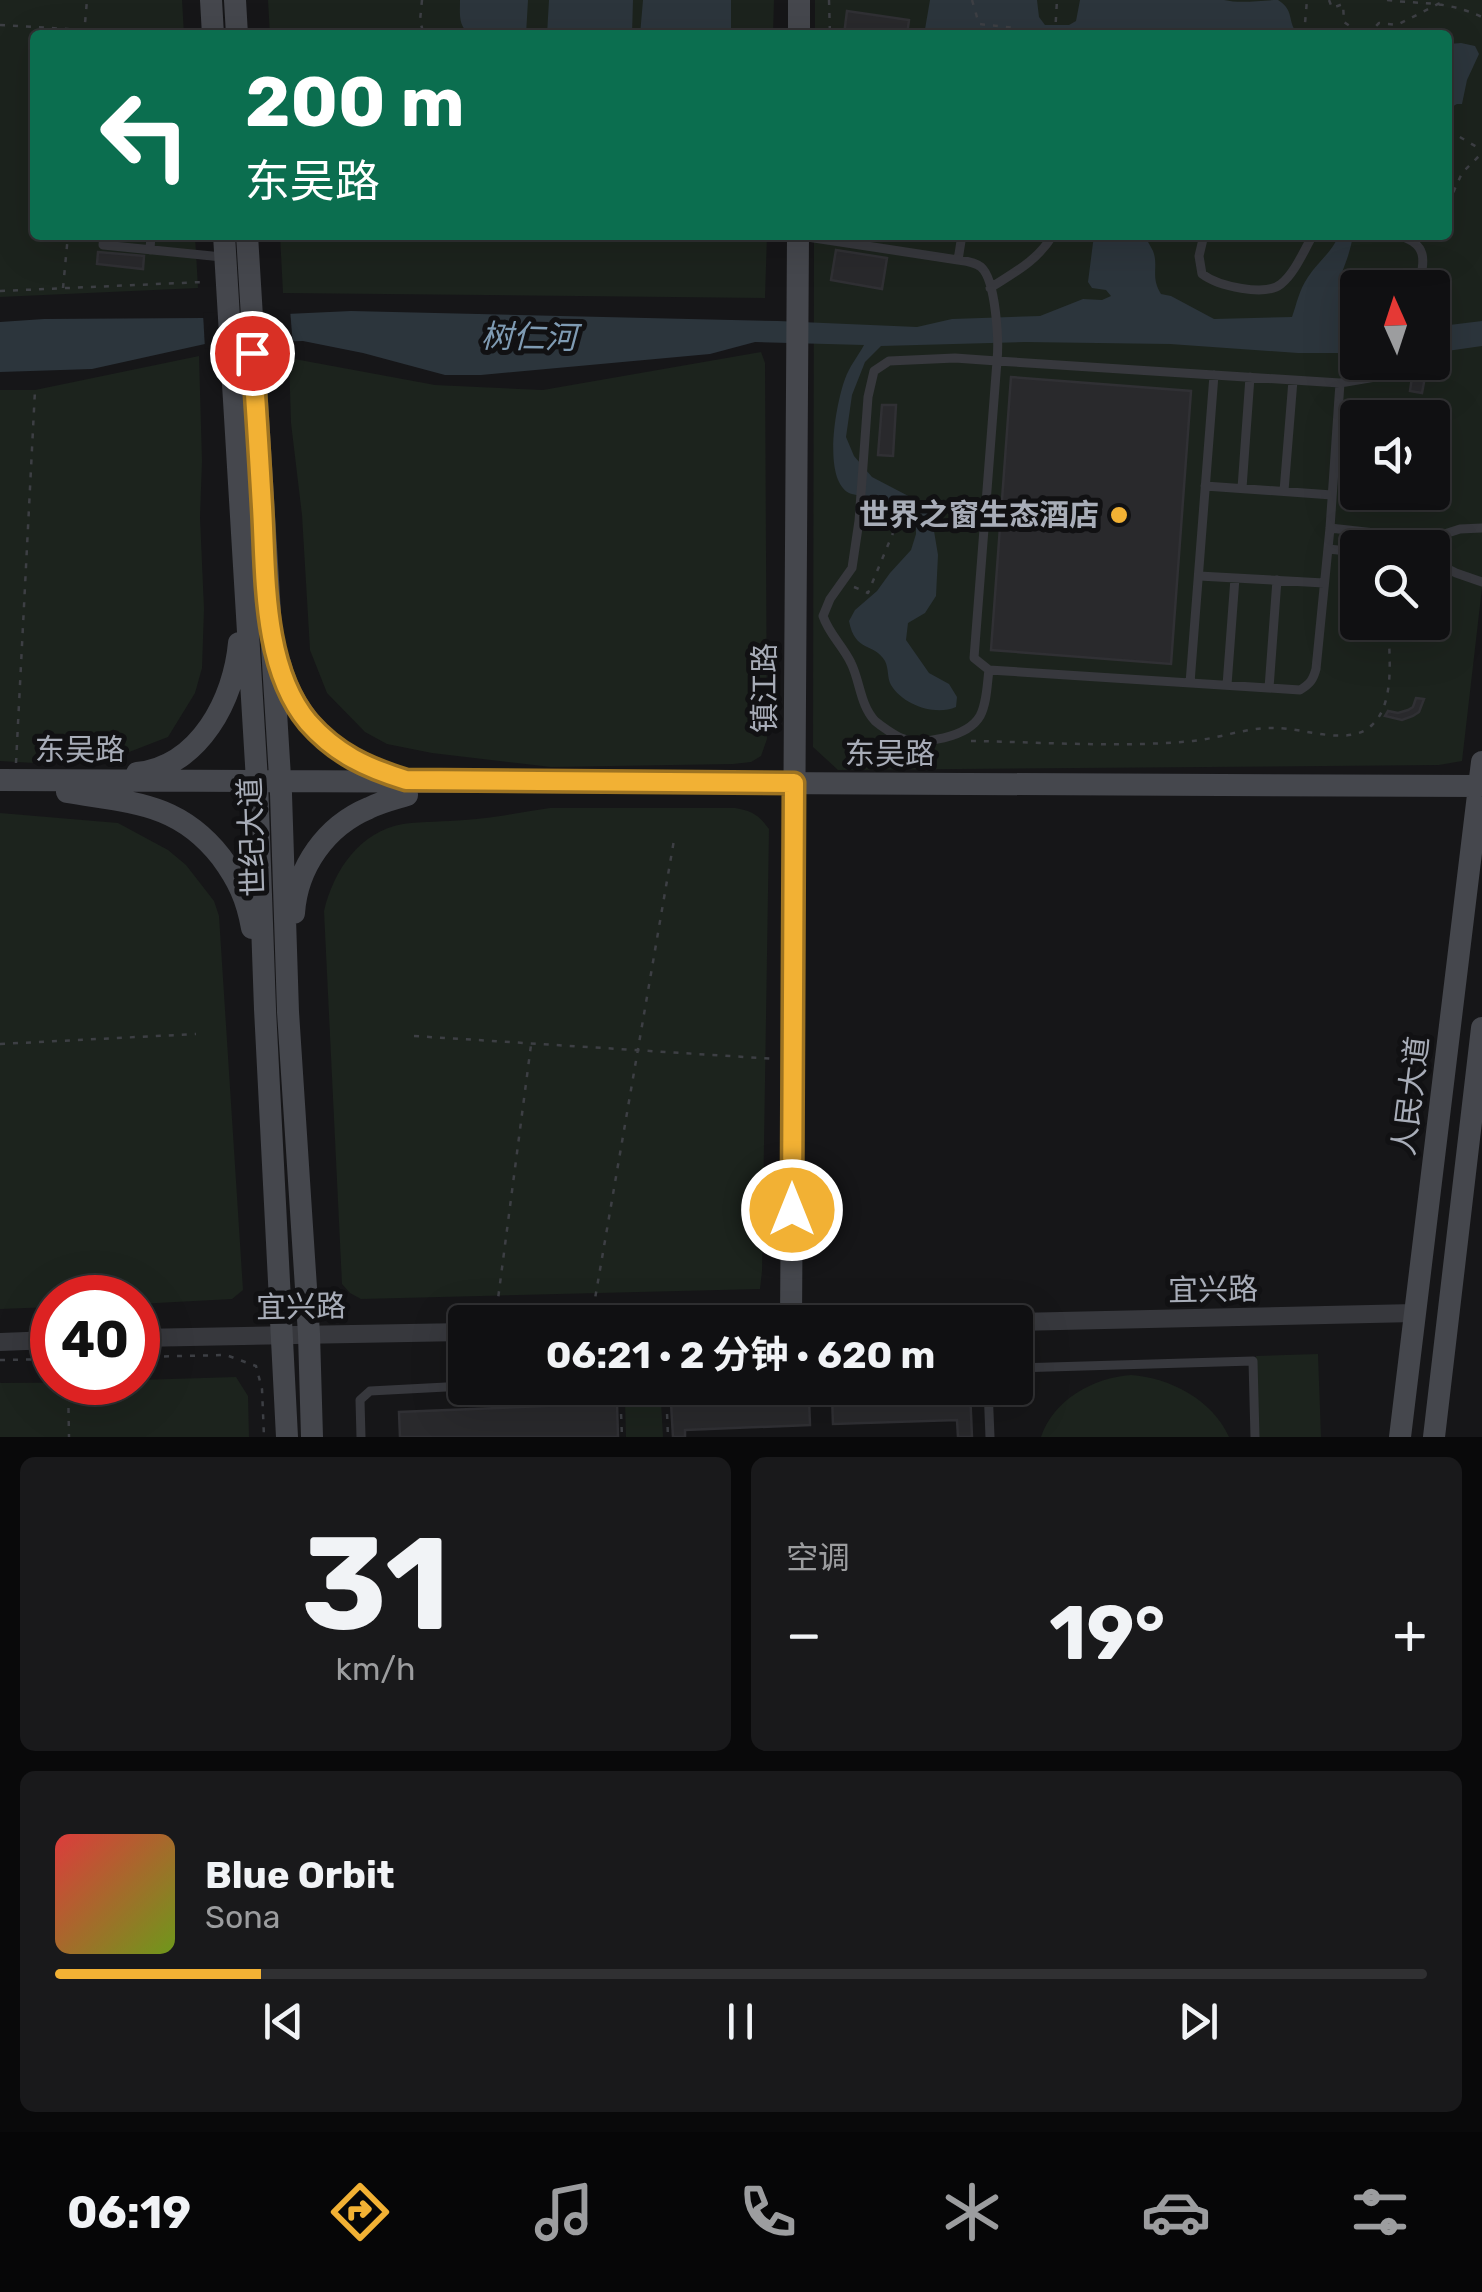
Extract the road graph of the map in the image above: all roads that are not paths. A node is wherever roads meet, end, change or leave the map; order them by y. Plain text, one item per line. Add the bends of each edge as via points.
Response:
1 (212, 0) edge
2 (234, 0) edge
3 (799, 0) edge
4 (213, 30) edge
5 (236, 30) edge
6 (799, 30) edge
7 (103, 240) edge
8 (151, 240) edge
9 (246, 240) edge
10 (798, 240) edge
11 (825, 240) edge
12 (887, 240) edge
13 (961, 240) edge
14 (1050, 240) edge
15 (1203, 240) edge
16 (1309, 240) edge
17 (1410, 240) edge
18 (224, 246) edge
19 (886, 249) junction
20 (150, 250) junction
21 (958, 260) junction
22 (1422, 270) edge
23 (991, 293) junction
24 (238, 294) junction
25 (242, 353) junction
26 (998, 355) junction
27 (1214, 375) junction
28 (1250, 378) junction
29 (1293, 380) junction
30 (1358, 380) edge
31 (1340, 383) junction
32 (1205, 486) junction
33 (1242, 488) junction
34 (1284, 491) junction
35 (238, 495) junction
36 (1332, 495) junction
37 (1330, 528) junction
38 (1482, 528) edge
39 (1328, 549) junction
40 (1340, 550) edge
41 (1450, 571) edge
42 (1198, 576) junction
43 (1235, 578) junction
44 (1277, 580) junction
45 (1482, 582) edge
46 (1324, 583) junction
47 (269, 620) junction
48 (988, 670) junction
49 (1190, 683) junction
50 (1227, 685) junction
51 (1269, 688) junction
52 (1480, 781) edge
53 (5, 784) edge
54 (69, 786) junction
55 (269, 787) junction
56 (406, 788) junction
57 (794, 790) junction
58 (276, 1010) junction
59 (1482, 1028) edge
60 (1472, 1193) edge
61 (791, 1305) edge
62 (1415, 1313) junction
63 (1033, 1322) edge
64 (448, 1332) edge
65 (283, 1334) junction
66 (308, 1334) junction
67 (160, 1337) edge
68 (30, 1341) edge
69 (0, 1342) edge
70 (1033, 1367) edge
71 (448, 1387) edge
72 (989, 1405) edge
73 (287, 1437) edge
74 (312, 1437) edge
75 (361, 1437) edge
76 (990, 1437) edge
77 (1256, 1437) edge
78 (1400, 1437) edge
79 (1434, 1437) edge

1 - 4 street
2 - 5 street
3 - 6 street
7 - 20 lane via 102,245
8 - 20 lane
9 - 24 street, 世纪大道
10 - 57 street, 镇江路
11 - 19 lane
12 - 19 lane
13 - 21 lane
14 - 23 lane
15 - 16 lane via 1202,274 1210,280 1271,290 1286,280
17 - 22 lane via 1422,251
18 - 20 lane
18 - 24 street, 世纪大道
19 - 21 lane
21 - 23 lane via 981,267
23 - 26 lane
24 - 25 street, 世纪大道
25 - 35 street, 世纪大道
25 - 47 street, 世纪大道
26 - 27 lane
26 - 48 lane via 974,658
26 - 48 lane via 889,360 874,371 852,568 823,616 852,666 866,708 903,739 929,740 970,728 980,715
27 - 28 lane
27 - 32 lane
28 - 29 lane
28 - 33 lane
29 - 31 lane
29 - 34 lane
30 - 31 lane
31 - 36 lane
32 - 33 lane
32 - 42 lane
33 - 34 lane
34 - 36 lane
35 - 54 street via 239,648 224,705 194,745 171,762
35 - 55 street, 世纪大道
36 - 37 lane
37 - 38 lane via 1429,539
37 - 39 lane
39 - 40 lane
39 - 46 lane
41 - 45 lane
42 - 43 lane
42 - 49 lane
43 - 44 lane
43 - 50 lane
44 - 46 lane
44 - 51 lane
46 - 51 lane via 1313,680 1300,690
47 - 55 street, 世纪大道
47 - 56 street via 287,684 306,720 364,766
48 - 49 lane
49 - 50 lane
50 - 51 lane
52 - 57 street, 东吴路
52 - 62 street, 人民大道
53 - 54 street, 东吴路
54 - 55 street, 东吴路
54 - 58 street via 150,806 194,827 210,844 241,885
55 - 56 street, 东吴路
55 - 58 street, 世纪大道
56 - 57 street, 东吴路
56 - 58 street via 343,824 309,859 295,899
57 - 61 street, 镇江路
58 - 65 street, 世纪大道
58 - 66 street, 世纪大道
59 - 60 street, 人民大道
60 - 79 street, 人民大道
62 - 63 street, 宜兴路
62 - 78 street, 人民大道
64 - 66 street, 宜兴路
65 - 66 street, 宜兴路
65 - 67 street, 宜兴路
65 - 73 street, 世纪大道
66 - 74 street, 世纪大道
68 - 69 street
70 - 77 lane via 1252,1361
71 - 75 lane via 370,1390 360,1400
72 - 76 lane

